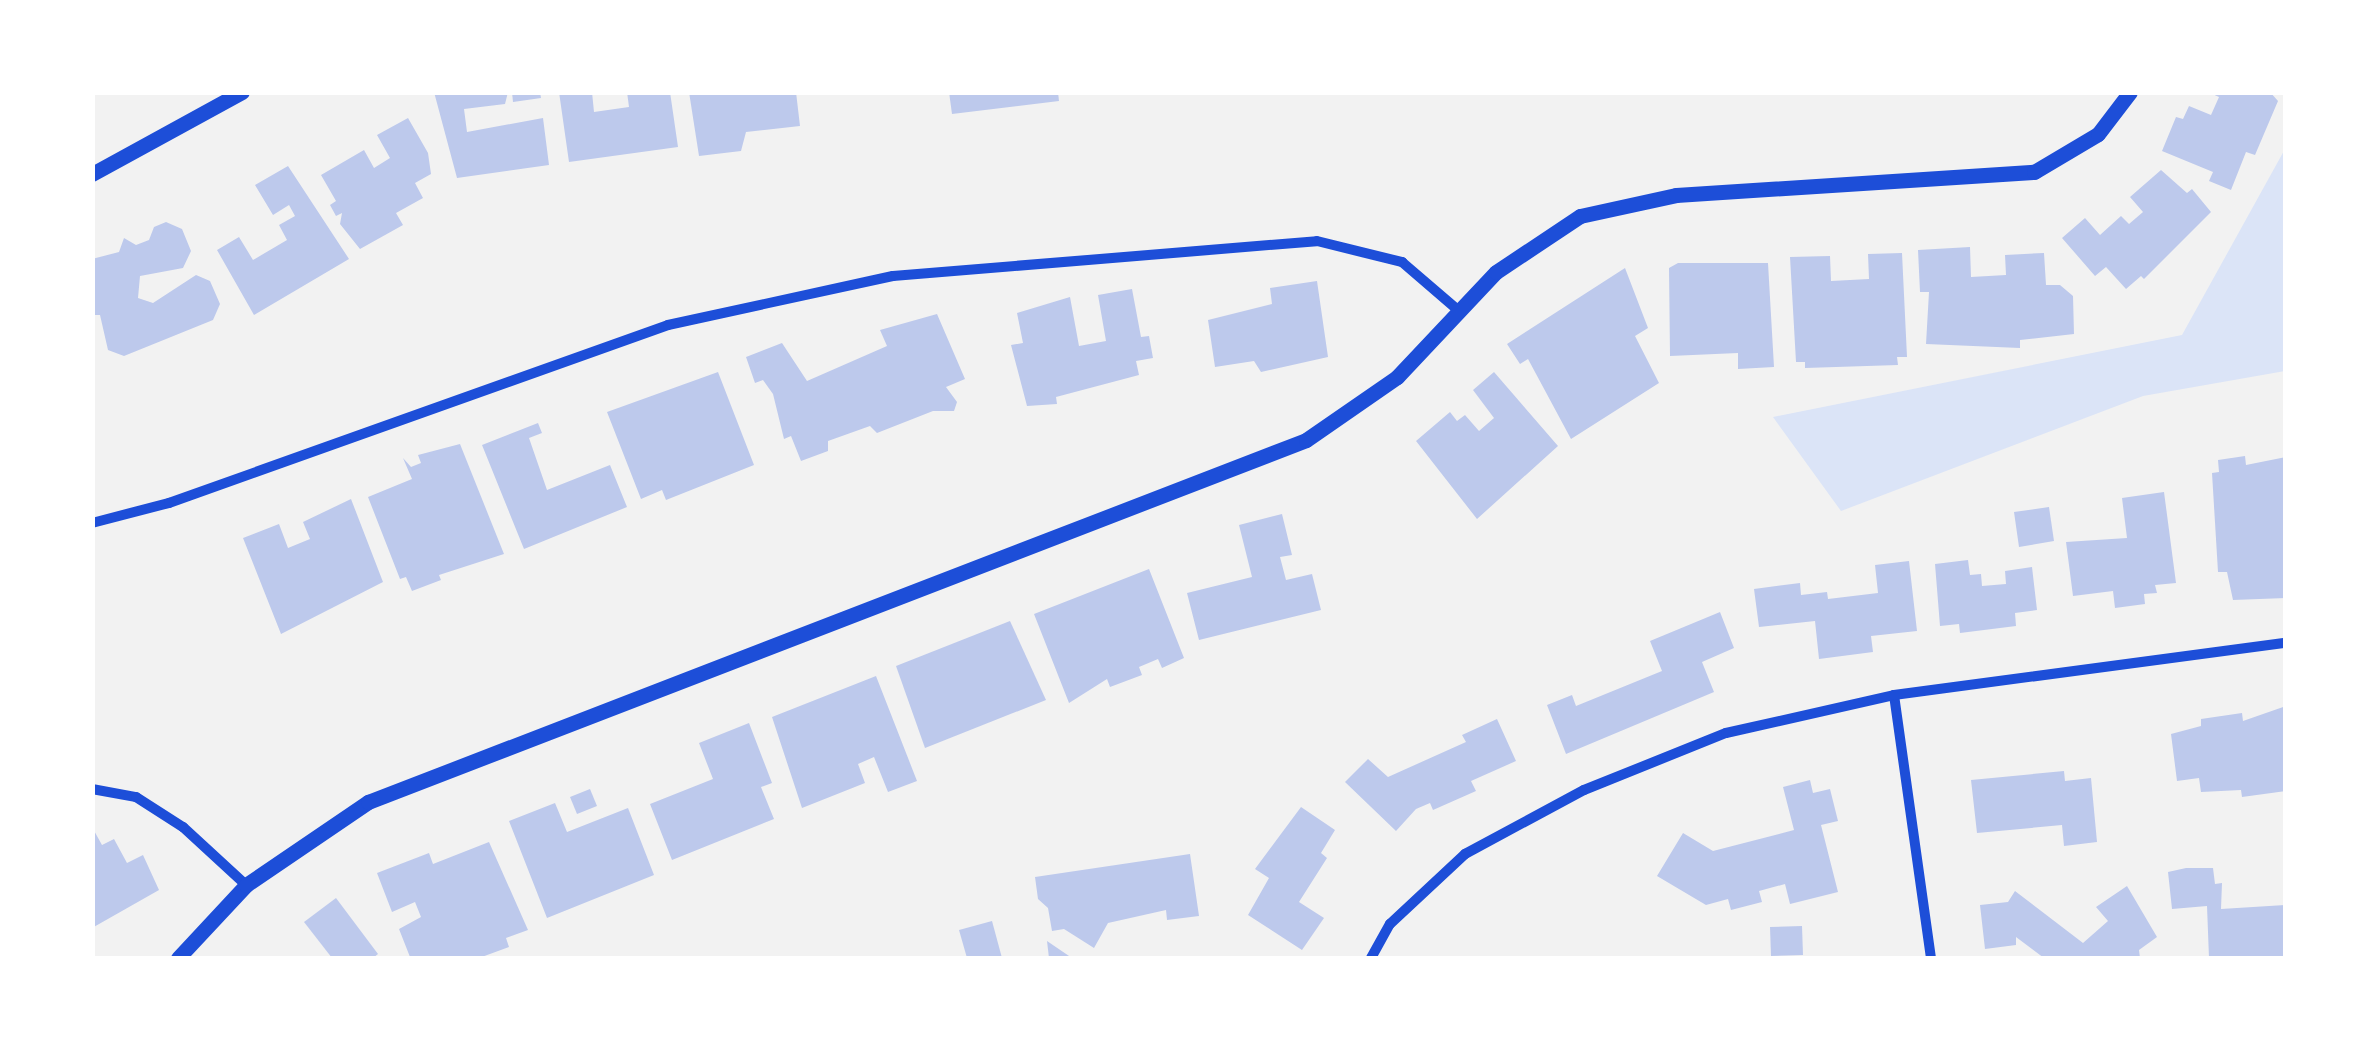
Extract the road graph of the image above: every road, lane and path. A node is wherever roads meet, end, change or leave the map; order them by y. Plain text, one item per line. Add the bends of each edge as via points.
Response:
1 (242, 92) edge
2 (2130, 92) edge
3 (92, 174) edge
4 (1459, 312) junction
5 (92, 522) edge
6 (2286, 642) edge
7 (1894, 695) junction
8 (92, 789) edge
9 (246, 886) junction
10 (178, 958) edge
11 (1371, 958) edge
12 (1931, 958) edge

1 - 3 street
2 - 4 street via 2098,134 2034,172 1676,195 1580,216 1496,272
4 - 5 street via 1402,262 1316,241 892,276 668,325 169,503
4 - 9 street via 1397,376 1306,440 368,802
6 - 7 street
7 - 11 street via 1726,733 1584,790 1465,854 1390,924
7 - 12 street
8 - 9 street via 136,797 183,827
9 - 10 street

